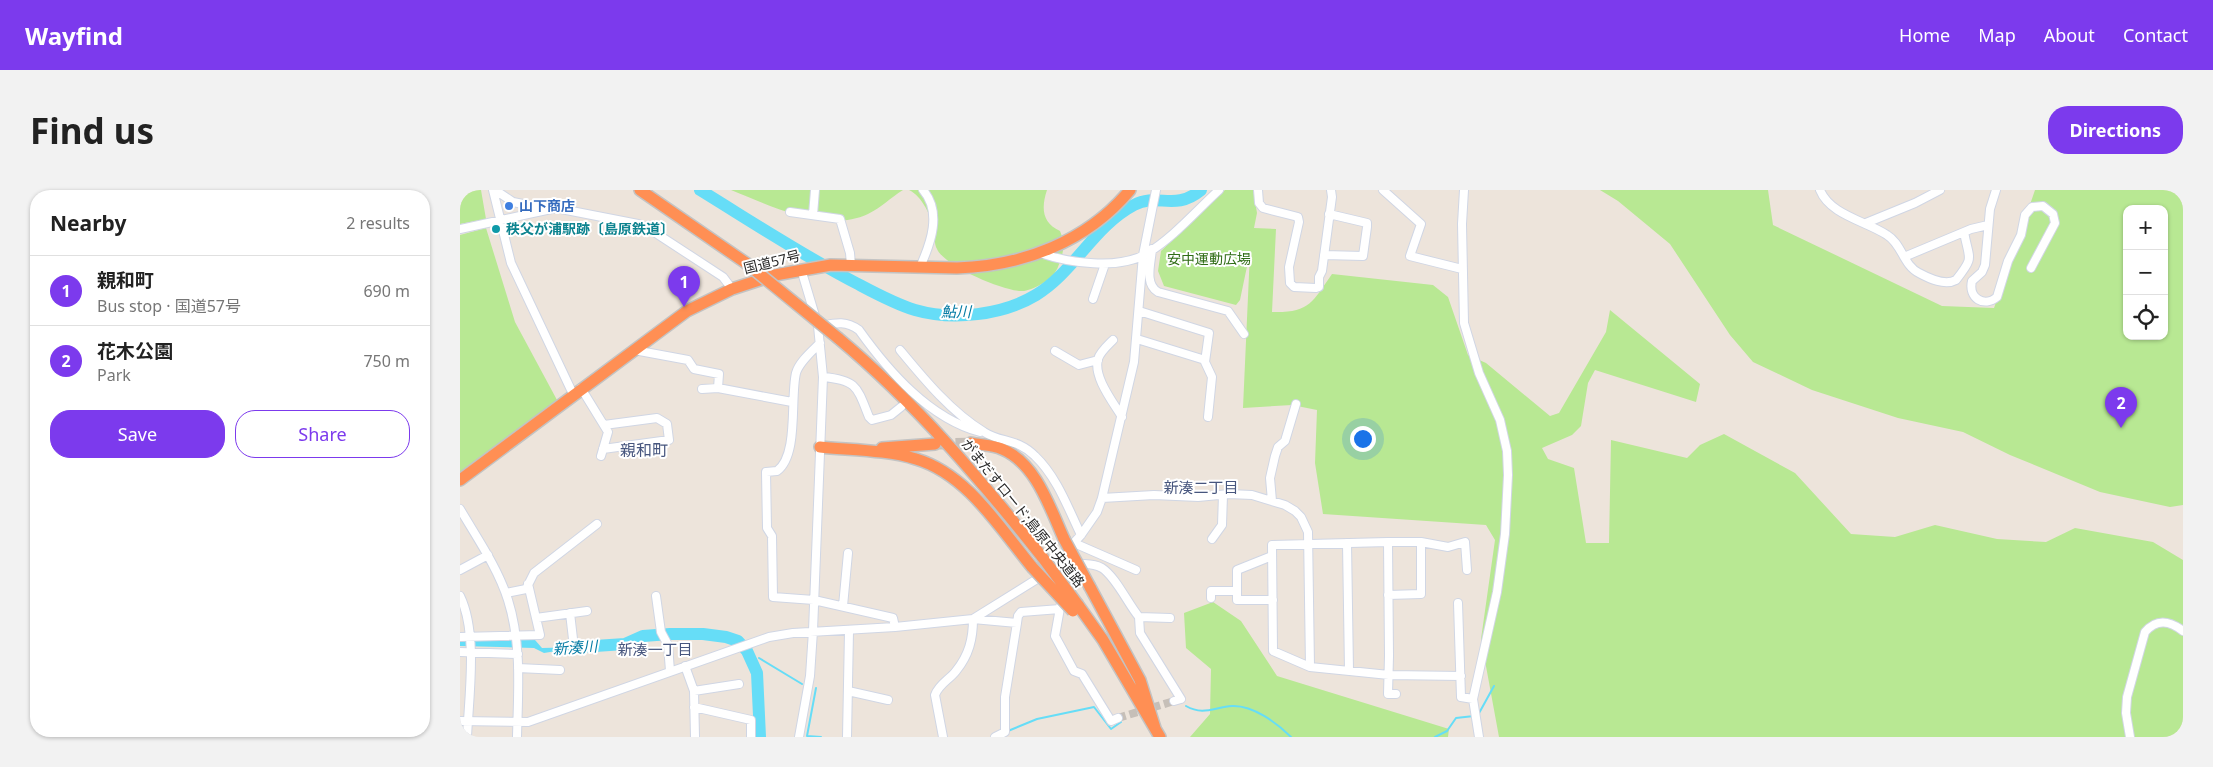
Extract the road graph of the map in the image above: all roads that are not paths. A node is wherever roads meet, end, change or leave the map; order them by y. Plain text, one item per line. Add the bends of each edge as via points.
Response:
1 (494, 190) edge
2 (640, 190) edge
3 (815, 190) edge
4 (923, 190) edge
5 (1130, 190) edge
6 (1218, 190) edge
7 (1258, 190) edge
8 (1331, 190) edge
9 (1383, 190) edge
10 (1464, 190) edge
11 (1821, 190) edge
12 (1940, 190) edge
13 (1996, 190) edge
14 (1155, 193) edge
15 (548, 209) junction
16 (790, 212) dead end
17 (1329, 214) junction
18 (813, 215) junction
19 (500, 220) junction
20 (1866, 223) junction
21 (1988, 225) junction
22 (460, 229) edge
23 (1964, 232) junction
24 (1152, 249) junction
25 (1040, 253) junction
26 (1143, 255) junction
27 (1324, 255) junction
28 (1904, 257) junction
29 (1105, 264) junction
30 (850, 265) junction
31 (920, 267) junction
32 (2031, 268) dead end
33 (801, 269) junction
34 (1462, 269) junction
35 (732, 288) junction
36 (1094, 299) dead end
37 (1139, 312) junction
38 (818, 326) junction
39 (1244, 334) dead end
40 (1137, 339) junction
41 (1112, 340) dead end
42 (820, 343) junction
43 (634, 350) junction
44 (900, 350) dead end
45 (1055, 351) dead end
46 (1098, 360) junction
47 (1205, 360) junction
48 (822, 377) junction
49 (926, 381) junction
50 (718, 388) junction
51 (919, 388) tunnel mouth
52 (702, 389) dead end
53 (577, 391) junction
54 (792, 402) junction
55 (1296, 404) dead end
56 (901, 407) tunnel mouth
57 (1122, 417) junction
58 (1208, 417) dead end
59 (604, 425) junction
60 (986, 434) junction
61 (971, 443) tunnel mouth
62 (935, 444) tunnel mouth
63 (820, 447) junction
64 (835, 448) junction
65 (460, 480) edge
66 (1223, 495) junction
67 (1102, 498) junction
68 (1272, 500) junction
69 (460, 509) edge
70 (597, 524) dead end
71 (1081, 535) junction
72 (1212, 539) dead end
73 (1069, 541) junction
74 (1388, 542) junction
75 (1421, 542) junction
76 (1346, 543) junction
77 (1309, 544) junction
78 (848, 553) dead end
79 (488, 555) junction
80 (1272, 556) junction
81 (1062, 557) junction
82 (460, 570) edge
83 (1136, 570) dead end
84 (1467, 570) dead end
85 (1045, 574) junction
86 (528, 584) junction
87 (1237, 591) junction
88 (506, 594) junction
89 (1388, 595) junction
90 (460, 596) edge
91 (656, 596) dead end
92 (1211, 598) dead end
93 (814, 600) junction
94 (1273, 600) junction
95 (1458, 603) dead end
96 (842, 606) junction
97 (1075, 608) junction
98 (1060, 609) junction
99 (587, 611) dead end
100 (570, 613) junction
101 (1139, 617) junction
102 (536, 618) junction
103 (1170, 618) dead end
104 (973, 619) junction
105 (1017, 624) junction
106 (895, 628) junction
107 (813, 631) junction
108 (849, 631) junction
109 (2183, 631) edge
110 (460, 636) edge
111 (516, 636) junction
112 (470, 638) junction
113 (573, 639) dead end
114 (470, 651) junction
115 (460, 652) edge
116 (518, 652) junction
117 (685, 666) junction
118 (1310, 667) junction
119 (518, 668) junction
120 (560, 670) dead end
121 (670, 671) junction
122 (1349, 671) junction
123 (1388, 675) junction
124 (1462, 676) junction
125 (739, 684) dead end
126 (694, 691) junction
127 (848, 691) junction
128 (1396, 694) dead end
129 (1473, 699) junction
130 (888, 700) dead end
131 (1174, 701) dead end
132 (694, 708) junction
133 (1118, 718) dead end
134 (464, 721) edge
135 (517, 723) junction
136 (1157, 733) edge
137 (1005, 734) edge
138 (467, 737) edge
139 (517, 737) edge
140 (695, 737) edge
141 (751, 737) edge
142 (799, 737) edge
143 (847, 737) edge
144 (943, 737) edge
145 (995, 737) edge
146 (1479, 737) edge
147 (2130, 737) edge

1 - 15 street via 513,202
1 - 19 street
2 - 97 highway, がまだすロード;島原中央道路, bridge via 746,264 873,367 984,484 1043,558
3 - 18 street
4 - 31 street via 930,198 934,214 930,242
5 - 25 highway, 国道57号 via 1088,228
6 - 24 street
7 - 27 street via 1260,206 1296,216 1299,220 1289,267 1292,286 1319,288
8 - 17 street
9 - 34 street via 1421,224 1410,256
10 - 34 street
11 - 20 street via 1824,198 1836,208
12 - 20 street
13 - 21 street
14 - 26 street
15 - 19 street
15 - 35 street via 565,209 648,228 723,277
16 - 18 street
17 - 27 street
17 - 27 street via 1367,222 1367,227 1363,256
18 - 30 street via 840,219 850,252
19 - 22 street
19 - 53 street via 511,263
20 - 28 street via 1888,235
21 - 23 street
21 - 32 street via 1984,269 1971,286 1977,300 1988,302 1997,297 2003,274 2021,235 2025,215 2032,207 2043,206 2053,214 2055,223
23 - 28 street
23 - 28 street via 1970,259 1952,282 1919,274
24 - 26 street
24 - 39 street via 1150,283 1153,289 1228,311
25 - 29 street
25 - 31 highway, 国道57号 via 976,268
26 - 29 street
26 - 37 street
29 - 36 street
30 - 31 highway, 国道57号
30 - 33 highway, 国道57号
33 - 35 highway, 国道57号
33 - 38 street
34 - 129 street via 1464,323 1479,373 1500,420 1507,451 1508,476 1497,592
35 - 43 highway, 国道57号 via 687,311
37 - 40 street
37 - 47 street via 1208,332
38 - 42 street
38 - 60 street via 853,325 896,375 937,413 965,428
40 - 47 street
40 - 57 street
41 - 46 street
42 - 48 street
42 - 54 street via 796,372
43 - 50 street via 688,360 694,369 719,374
43 - 53 highway, 国道57号
44 - 49 street
45 - 46 street via 1079,365
46 - 57 street via 1100,376
47 - 58 street via 1212,378
48 - 56 street via 846,380 855,386 872,420 891,415
48 - 63 street
49 - 51 street
49 - 60 street
50 - 52 street
50 - 54 street
53 - 59 street
53 - 65 highway, 国道57号
54 - 93 street via 792,432 785,461 777,471 766,472 767,528 772,536 774,597
55 - 68 street via 1286,441 1278,447 1275,456 1270,478
57 - 67 street
59 - 59 street via 608,432 602,453 668,440 667,424 657,418
60 - 71 street via 1018,443 1042,462
61 - 73 highway via 1000,448 1019,459 1042,490
62 - 64 highway
63 - 64 highway
63 - 93 street
64 - 97 highway, bridge via 914,458 945,472 980,503 1032,567
66 - 67 street
66 - 68 street via 1252,495
66 - 72 street via 1222,525
67 - 71 street via 1097,512
68 - 77 street via 1302,517
69 - 79 street
70 - 86 street via 534,573
71 - 73 street
73 - 81 street
73 - 83 street
73 - 136 highway, bridge via 1140,680
74 - 75 street
74 - 76 street
74 - 89 street
75 - 84 street via 1448,547 1466,542
75 - 89 street via 1422,598
76 - 77 street
76 - 122 street
77 - 80 street via 1272,545
77 - 118 street
78 - 96 street
79 - 82 street
79 - 88 street
80 - 87 street via 1237,570
80 - 94 street
81 - 85 street
81 - 101 street via 1071,563 1092,564 1107,572
85 - 98 street via 1062,596
85 - 104 street
86 - 88 street via 526,589
86 - 102 street
87 - 92 street via 1211,591
87 - 94 street via 1237,600
88 - 111 street
89 - 123 street
90 - 112 street via 467,610
91 - 121 street via 662,635 668,645
93 - 96 street
93 - 107 street
94 - 118 street via 1273,651
95 - 124 street
96 - 106 street via 893,618
97 - 136 highway, がまだすロード;島原中央道路 via 1102,640
98 - 105 street via 1021,612
98 - 133 street via 1056,640 1074,671 1082,674 1111,721
99 - 100 street
100 - 102 street
100 - 113 street
101 - 103 street
101 - 131 street via 1140,633 1181,699
102 - 111 street via 540,635
104 - 105 street
104 - 106 street
104 - 144 street via 973,640 957,671 937,689
105 - 137 street via 1005,697
106 - 108 street
107 - 108 street
107 - 117 street via 769,637
107 - 142 street via 810,676
108 - 127 street
109 - 147 street via 2169,622 2159,622 2151,624 2145,632 2127,697
110 - 112 street
111 - 112 street
111 - 116 street
112 - 114 street
114 - 115 street
114 - 116 street
114 - 134 street
116 - 119 street
117 - 121 street
117 - 126 street
118 - 122 street
119 - 120 street
119 - 135 street
121 - 135 street
122 - 123 street
123 - 124 street
123 - 128 street via 1388,694
124 - 129 street via 1461,697
125 - 126 street
126 - 132 street
127 - 130 street
127 - 143 street
129 - 146 street
132 - 140 street
132 - 141 street via 751,720
134 - 135 street
134 - 138 street
135 - 139 street
137 - 145 street

